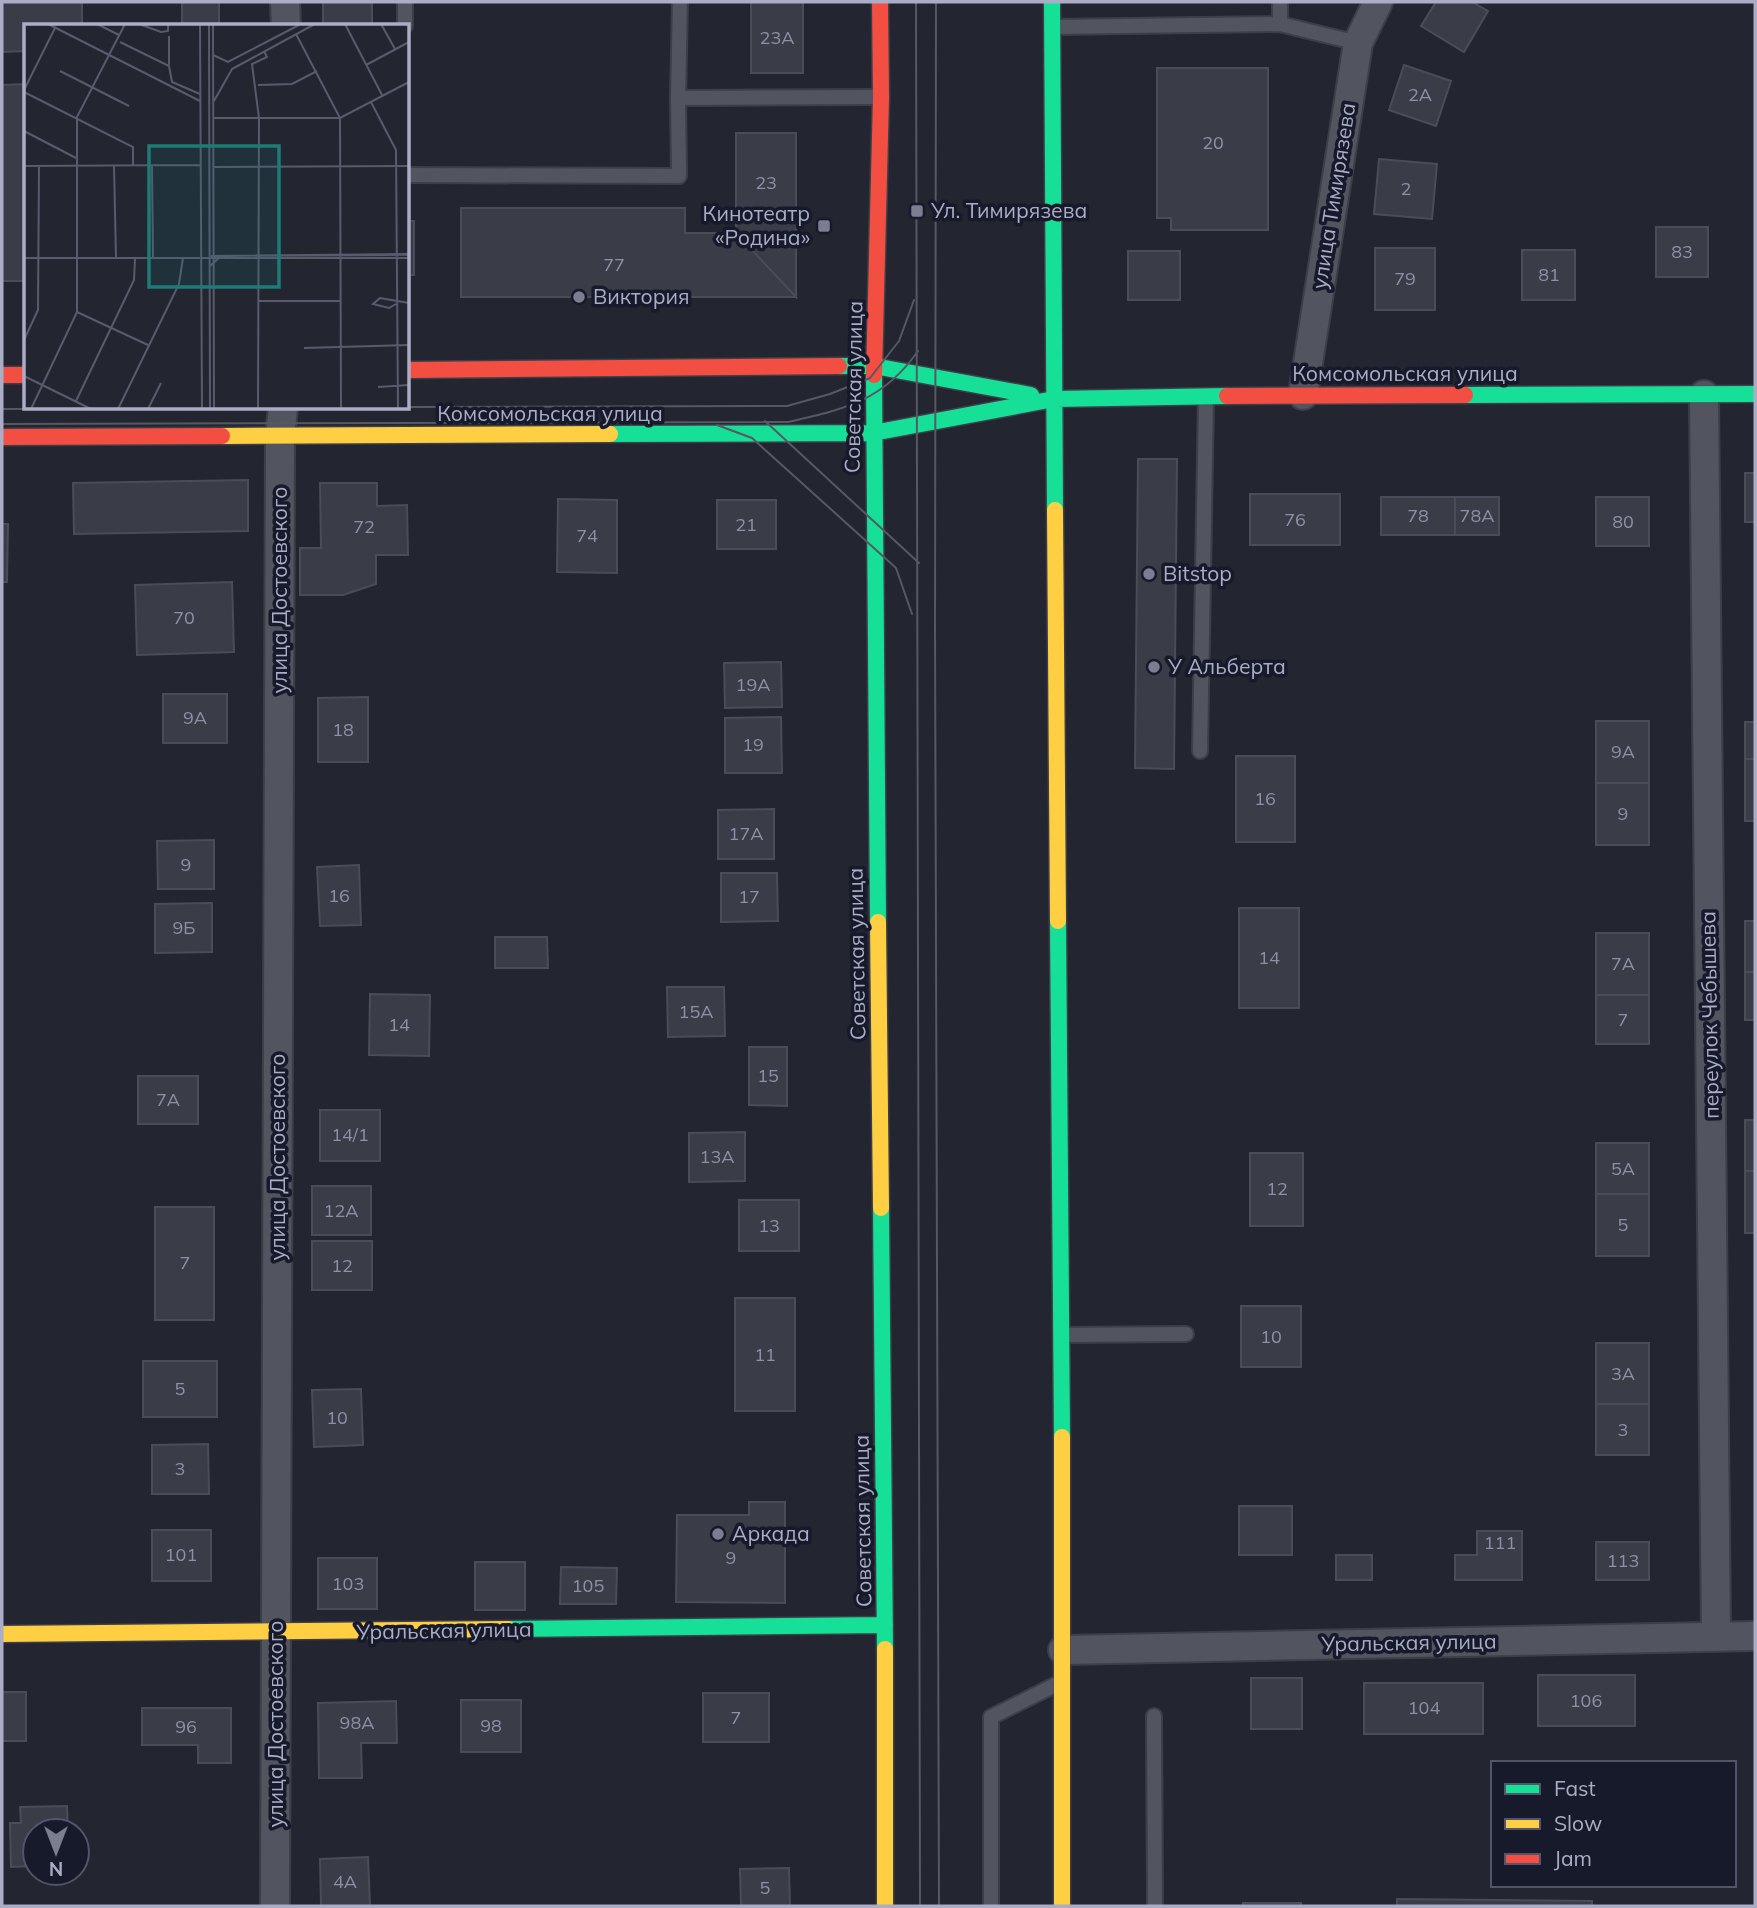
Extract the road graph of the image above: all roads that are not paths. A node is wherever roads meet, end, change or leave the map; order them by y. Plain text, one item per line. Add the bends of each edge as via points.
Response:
1 (285, 2) edge
2 (405, 2) edge
3 (680, 2) edge
4 (880, 2) edge
5 (1052, 2) edge
6 (1280, 2) edge
7 (1378, 2) edge
8 (286, 24) edge
9 (405, 24) edge
10 (1280, 24) junction
11 (1052, 27) junction
12 (1357, 43) junction
13 (881, 97) junction
14 (678, 98) junction
15 (410, 175) edge
16 (874, 366) junction
17 (410, 370) edge
18 (2, 375) edge
19 (24, 375) edge
20 (1755, 394) edge
21 (1303, 395) junction
22 (1704, 395) junction
23 (1206, 396) junction
24 (1054, 399) junction
25 (282, 421) edge
26 (873, 433) junction
27 (2, 437) edge
28 (1200, 751) dead end
29 (1186, 1334) dead end
30 (1061, 1335) junction
31 (885, 1625) junction
32 (277, 1633) junction
33 (2, 1634) edge
34 (1716, 1636) junction
35 (1755, 1636) edge
36 (1063, 1650) junction
37 (1062, 1682) junction
38 (1154, 1716) dead end
39 (275, 1906) edge
40 (886, 1906) edge
41 (991, 1906) edge
42 (1062, 1906) edge
43 (1155, 1906) edge

1 - 8 street
2 - 9 lane
3 - 14 lane
4 - 13 main road, Советская улица
5 - 11 main road
6 - 10 lane
7 - 12 street, улица Тимирязева
10 - 11 lane
10 - 12 lane
11 - 24 main road
12 - 21 street, улица Тимирязева
13 - 14 lane
13 - 16 main road, Советская улица
14 - 15 lane via 679,176
16 - 17 main road, Комсомольская улица
16 - 24 main road, Комсомольская улица
16 - 26 main road, Советская улица
18 - 19 main road
20 - 22 main road, Комсомольская улица
21 - 22 main road, Комсомольская улица
21 - 23 main road, Комсомольская улица
22 - 34 street, переулок Чебышева
23 - 24 main road, Комсомольская улица
23 - 28 lane
24 - 26 main road, Комсомольская улица
24 - 30 main road
25 - 26 main road, Комсомольская улица
25 - 27 main road, Комсомольская улица
25 - 32 street, улица Достоевского
26 - 31 main road, Советская улица
29 - 30 lane
30 - 36 main road
31 - 32 main road, Уральская улица
31 - 40 main road, Советская улица
32 - 33 main road, Уральская улица
32 - 39 street, улица Достоевского
34 - 35 street, Уральская улица
34 - 36 street, Уральская улица
36 - 37 main road
37 - 41 lane via 991,1717
37 - 42 main road
38 - 43 lane

